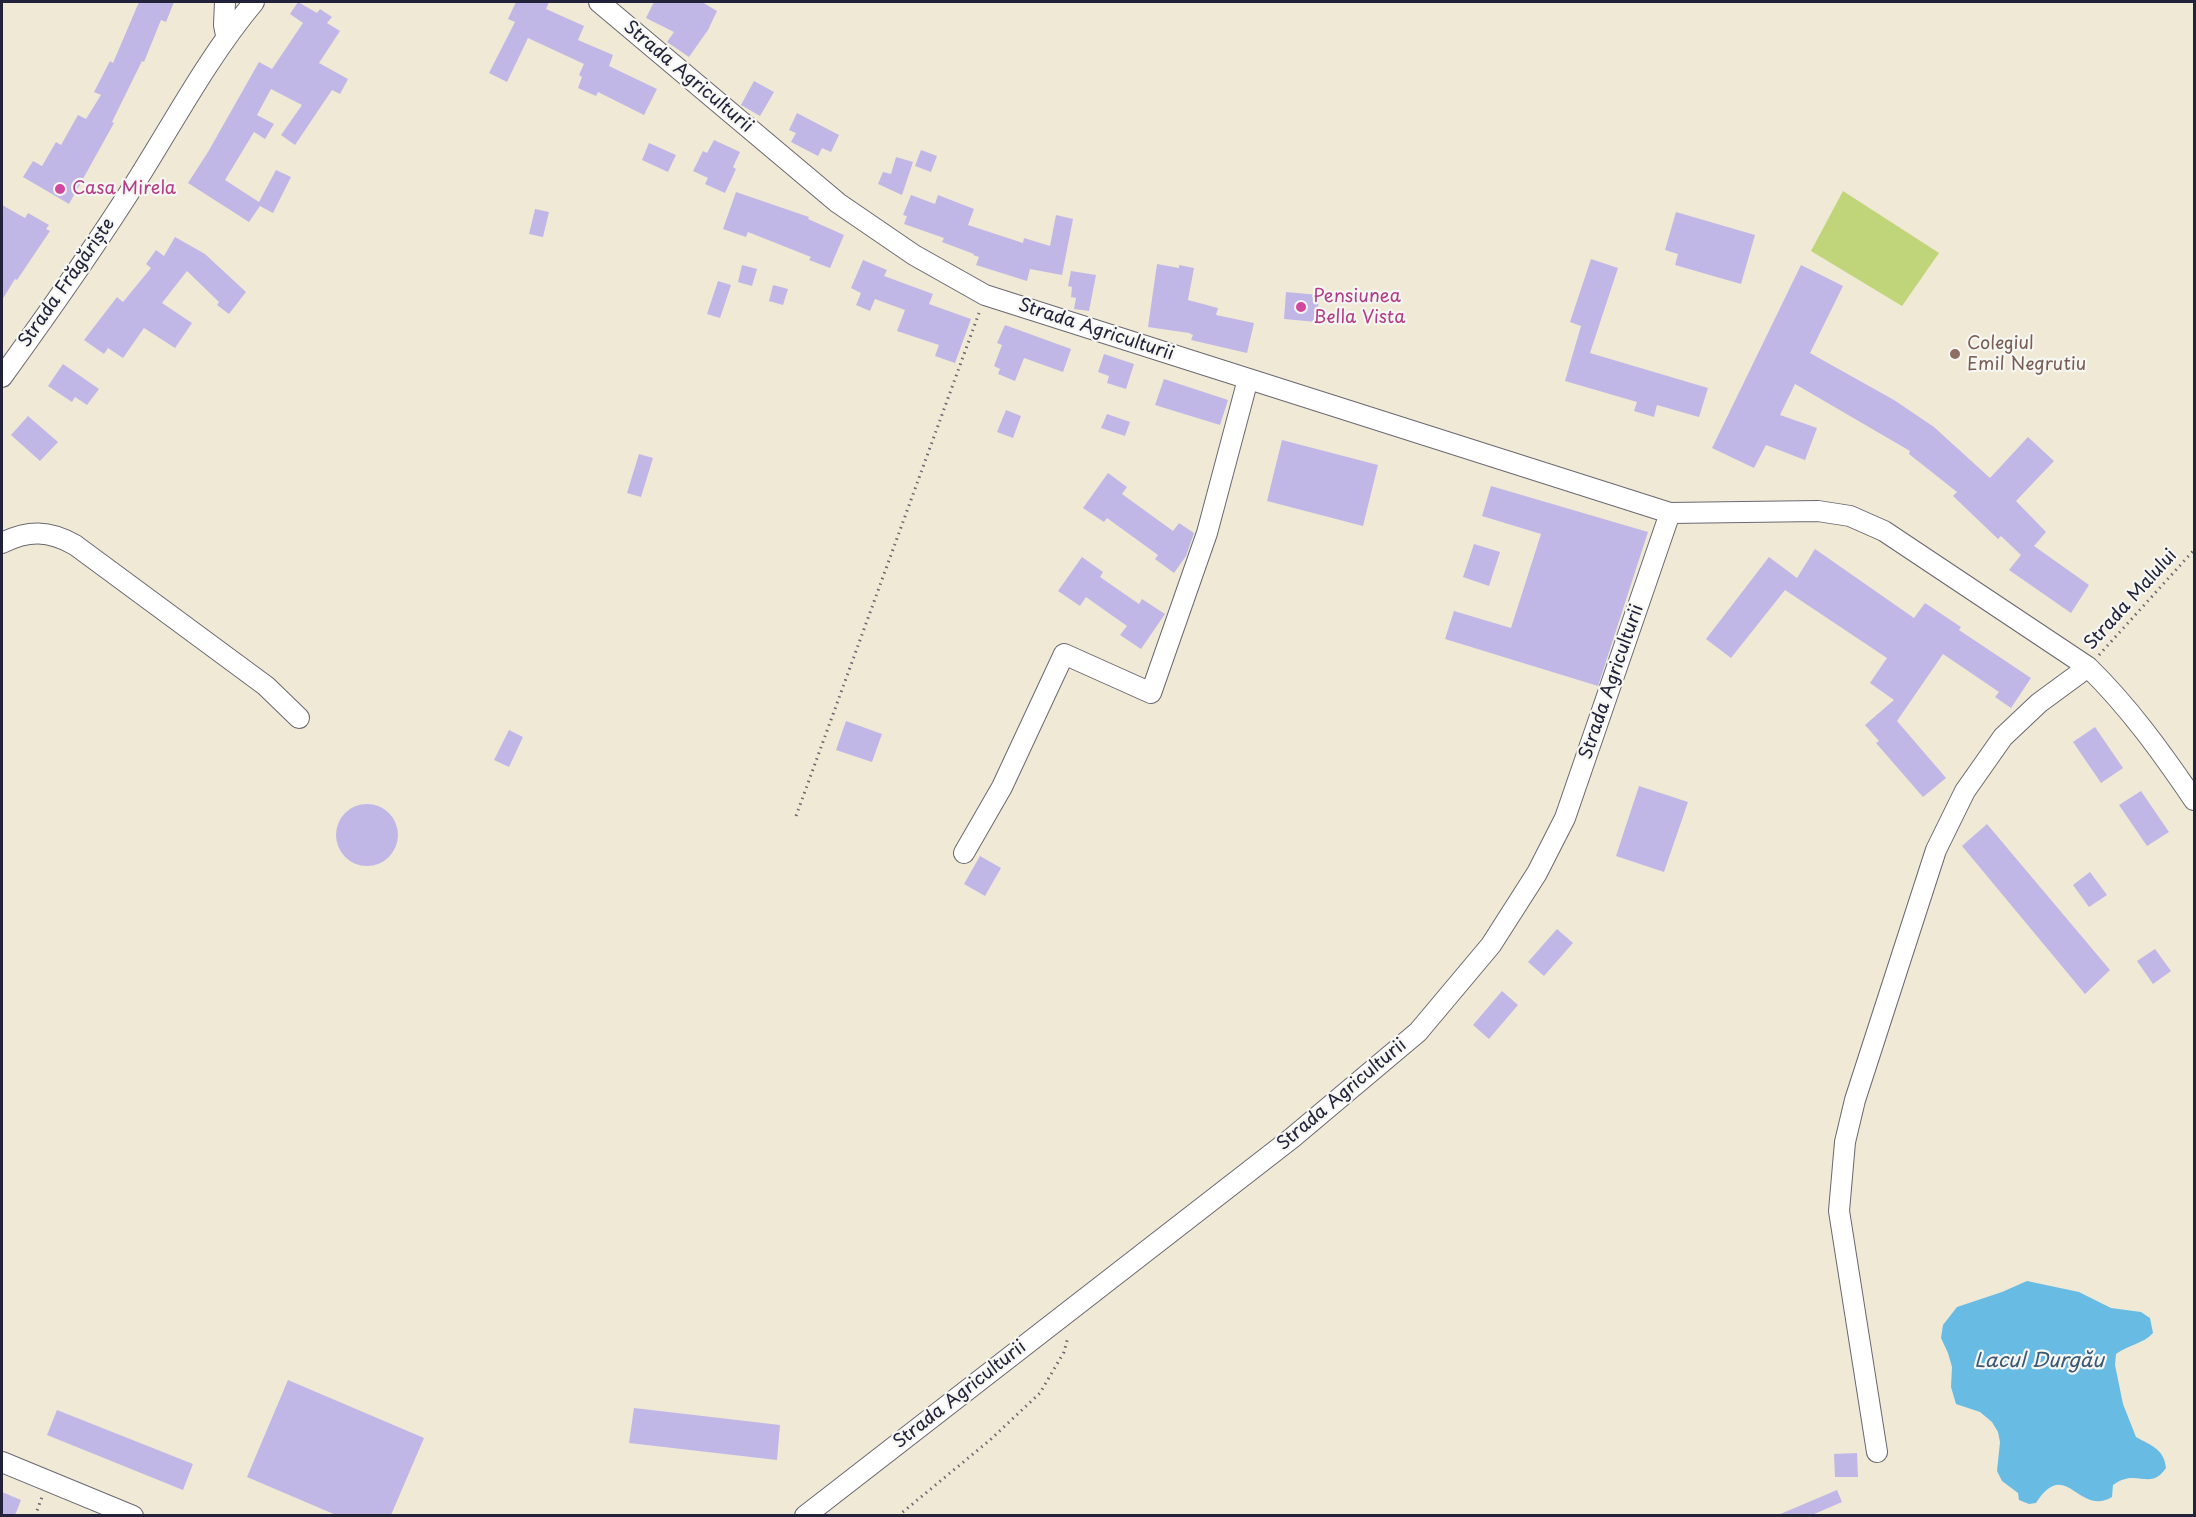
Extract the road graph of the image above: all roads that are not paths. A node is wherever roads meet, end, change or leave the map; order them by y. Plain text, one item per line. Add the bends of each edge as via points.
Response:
1 (225, 2) edge
2 (254, 2) edge
3 (598, 2) edge
4 (226, 35) junction
5 (2, 377) edge
6 (1248, 379) junction
7 (1670, 513) junction
8 (2, 543) edge
9 (2088, 667) junction
10 (299, 718) dead end
11 (2192, 793) edge
12 (964, 853) dead end
13 (1877, 1452) dead end
14 (2, 1462) edge
15 (134, 1515) edge
16 (805, 1515) edge

1 - 4 street
2 - 4 street, Strada Frăgăriște
3 - 6 street, Strada Agriculturii via 838,203 914,255 985,294
4 - 5 street, Strada Frăgăriște via 138,179
6 - 7 street, Strada Agriculturii
6 - 12 street via 1207,533 1151,693 1064,654 1002,787
7 - 9 street, Strada Agriculturii via 1818,511 1850,516 1884,531
7 - 16 street, Strada Agriculturii via 1566,818 1491,945 1418,1032 1292,1138
8 - 10 street via 34,534 58,536 75,544 266,686
9 - 11 street, Strada Agriculturii via 2121,701
9 - 13 street via 2003,736 1965,791 1936,850 1855,1100 1845,1142 1839,1211
14 - 15 street

